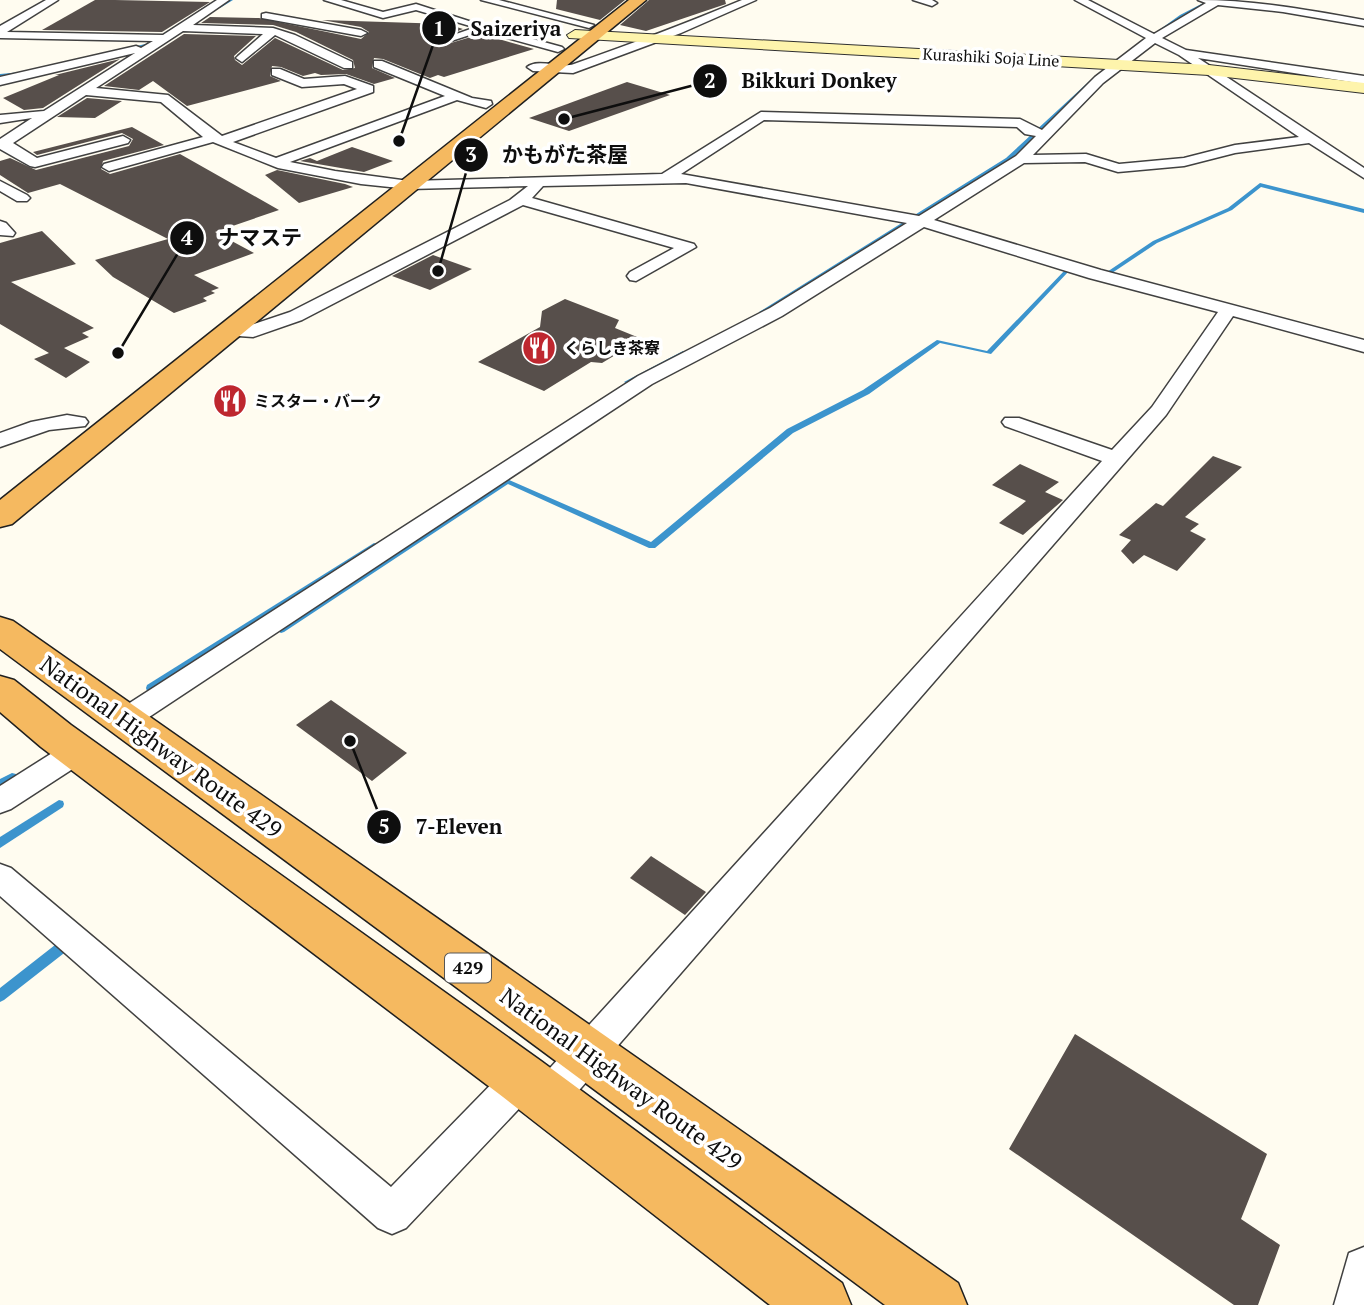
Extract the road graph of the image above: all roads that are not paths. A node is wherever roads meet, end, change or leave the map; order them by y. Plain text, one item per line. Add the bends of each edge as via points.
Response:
1 (53, 0) edge
2 (328, 0) edge
3 (434, 0) edge
4 (486, 0) edge
5 (620, 0) edge
6 (638, 0) edge
7 (751, 0) edge
8 (918, 0) edge
9 (1080, 0) edge
10 (1201, 0) edge
11 (217, 1) edge
12 (1218, 1) edge
13 (379, 3) dead end
14 (932, 3) dead end
15 (359, 8) junction
16 (411, 8) junction
17 (235, 10) dead end
18 (256, 14) dead end
19 (470, 23) dead end
20 (1364, 23) edge
21 (165, 24) dead end
22 (183, 26) junction
23 (438, 27) dead end
24 (273, 31) junction
25 (0, 33) edge
26 (361, 33) dead end
27 (463, 34) junction
28 (1152, 37) junction
29 (159, 40) junction
30 (445, 40) dead end
31 (652, 40) junction
32 (567, 47) junction
33 (1183, 53) junction
34 (242, 58) dead end
35 (378, 64) dead end
36 (1122, 64) junction
37 (348, 65) dead end
38 (1209, 69) junction
39 (276, 72) dead end
40 (1364, 80) edge
41 (0, 81) edge
42 (1364, 88) edge
43 (85, 90) junction
44 (457, 96) junction
45 (486, 104) junction
46 (0, 108) edge
47 (47, 114) junction
48 (19, 115) junction
49 (0, 119) edge
50 (1041, 134) junction
51 (1312, 139) junction
52 (1, 140) edge
53 (123, 140) dead end
54 (217, 140) junction
55 (1021, 159) junction
56 (275, 163) junction
57 (109, 167) dead end
58 (1364, 174) edge
59 (665, 178) junction
60 (538, 182) junction
61 (397, 184) junction
62 (0, 185) edge
63 (22, 198) dead end
64 (520, 200) junction
65 (915, 219) junction
66 (636, 276) dead end
67 (1229, 309) junction
68 (230, 331) junction
69 (1364, 346) edge
70 (145, 371) dead end
71 (87, 416) joint
72 (1012, 422) dead end
73 (0, 441) edge
74 (49, 445) dead end
75 (1116, 459) junction
76 (0, 517) edge
77 (0, 630) edge
78 (0, 690) edge
79 (0, 712) edge
80 (124, 720) junction
81 (67, 744) junction
82 (0, 801) edge
83 (0, 877) edge
84 (586, 1054) junction
85 (535, 1088) junction
86 (1364, 1268) edge
87 (820, 1305) edge
88 (936, 1305) edge
89 (1355, 1305) edge

1 - 25 street
2 - 15 street
3 - 16 street
4 - 32 street
5 - 32 highway
6 - 32 highway
7 - 31 street
8 - 14 street
9 - 28 street
10 - 12 street
11 - 17 street
11 - 22 street
12 - 20 street
12 - 28 street
13 - 15 street
15 - 16 street via 383,15
16 - 19 street
18 - 26 street
21 - 22 street
22 - 24 street
22 - 29 street
23 - 27 street
24 - 34 street
24 - 37 street
25 - 29 street
27 - 30 street
27 - 32 street via 482,28
28 - 33 street
28 - 36 street
29 - 41 street
29 - 43 street
31 - 32 main road, Kurashiki Soja Line
31 - 32 street via 569,70
31 - 36 main road, Kurashiki Soja Line
32 - 45 highway
32 - 61 highway
33 - 38 street
33 - 40 street
35 - 44 street
36 - 38 main road, Kurashiki Soja Line
36 - 50 street
38 - 42 main road, Kurashiki Soja Line
38 - 51 street
39 - 54 street via 302,83 345,80 369,89
43 - 47 street
43 - 54 street via 164,99
44 - 45 street
44 - 56 street
45 - 61 highway
46 - 48 street
47 - 48 street
47 - 52 street
48 - 49 street
50 - 55 street
50 - 59 street via 1020,123 761,116
51 - 55 street via 1184,162 1118,168 1086,159
51 - 58 street
52 - 53 street via 35,163
54 - 56 street
54 - 57 street
55 - 65 street
56 - 61 street
59 - 60 street
59 - 65 street
60 - 61 street
60 - 64 street
61 - 68 highway
61 - 70 highway
62 - 63 street
64 - 66 street via 688,247
64 - 68 street via 296,316 253,331
65 - 67 street
65 - 80 street via 776,312 645,380
67 - 69 street
67 - 75 street via 1159,411
68 - 76 highway
71 - 73 street via 47,422
71 - 74 highway
72 - 75 street
75 - 84 street
77 - 80 highway, National Highway Route 429 / 429
78 - 81 highway
79 - 81 highway
80 - 84 highway, National Highway Route 429 / 429
81 - 82 street
81 - 85 highway
83 - 85 street via 393,1214
84 - 85 street
84 - 88 highway, National Highway Route 429 / 429
85 - 87 highway
86 - 89 street

